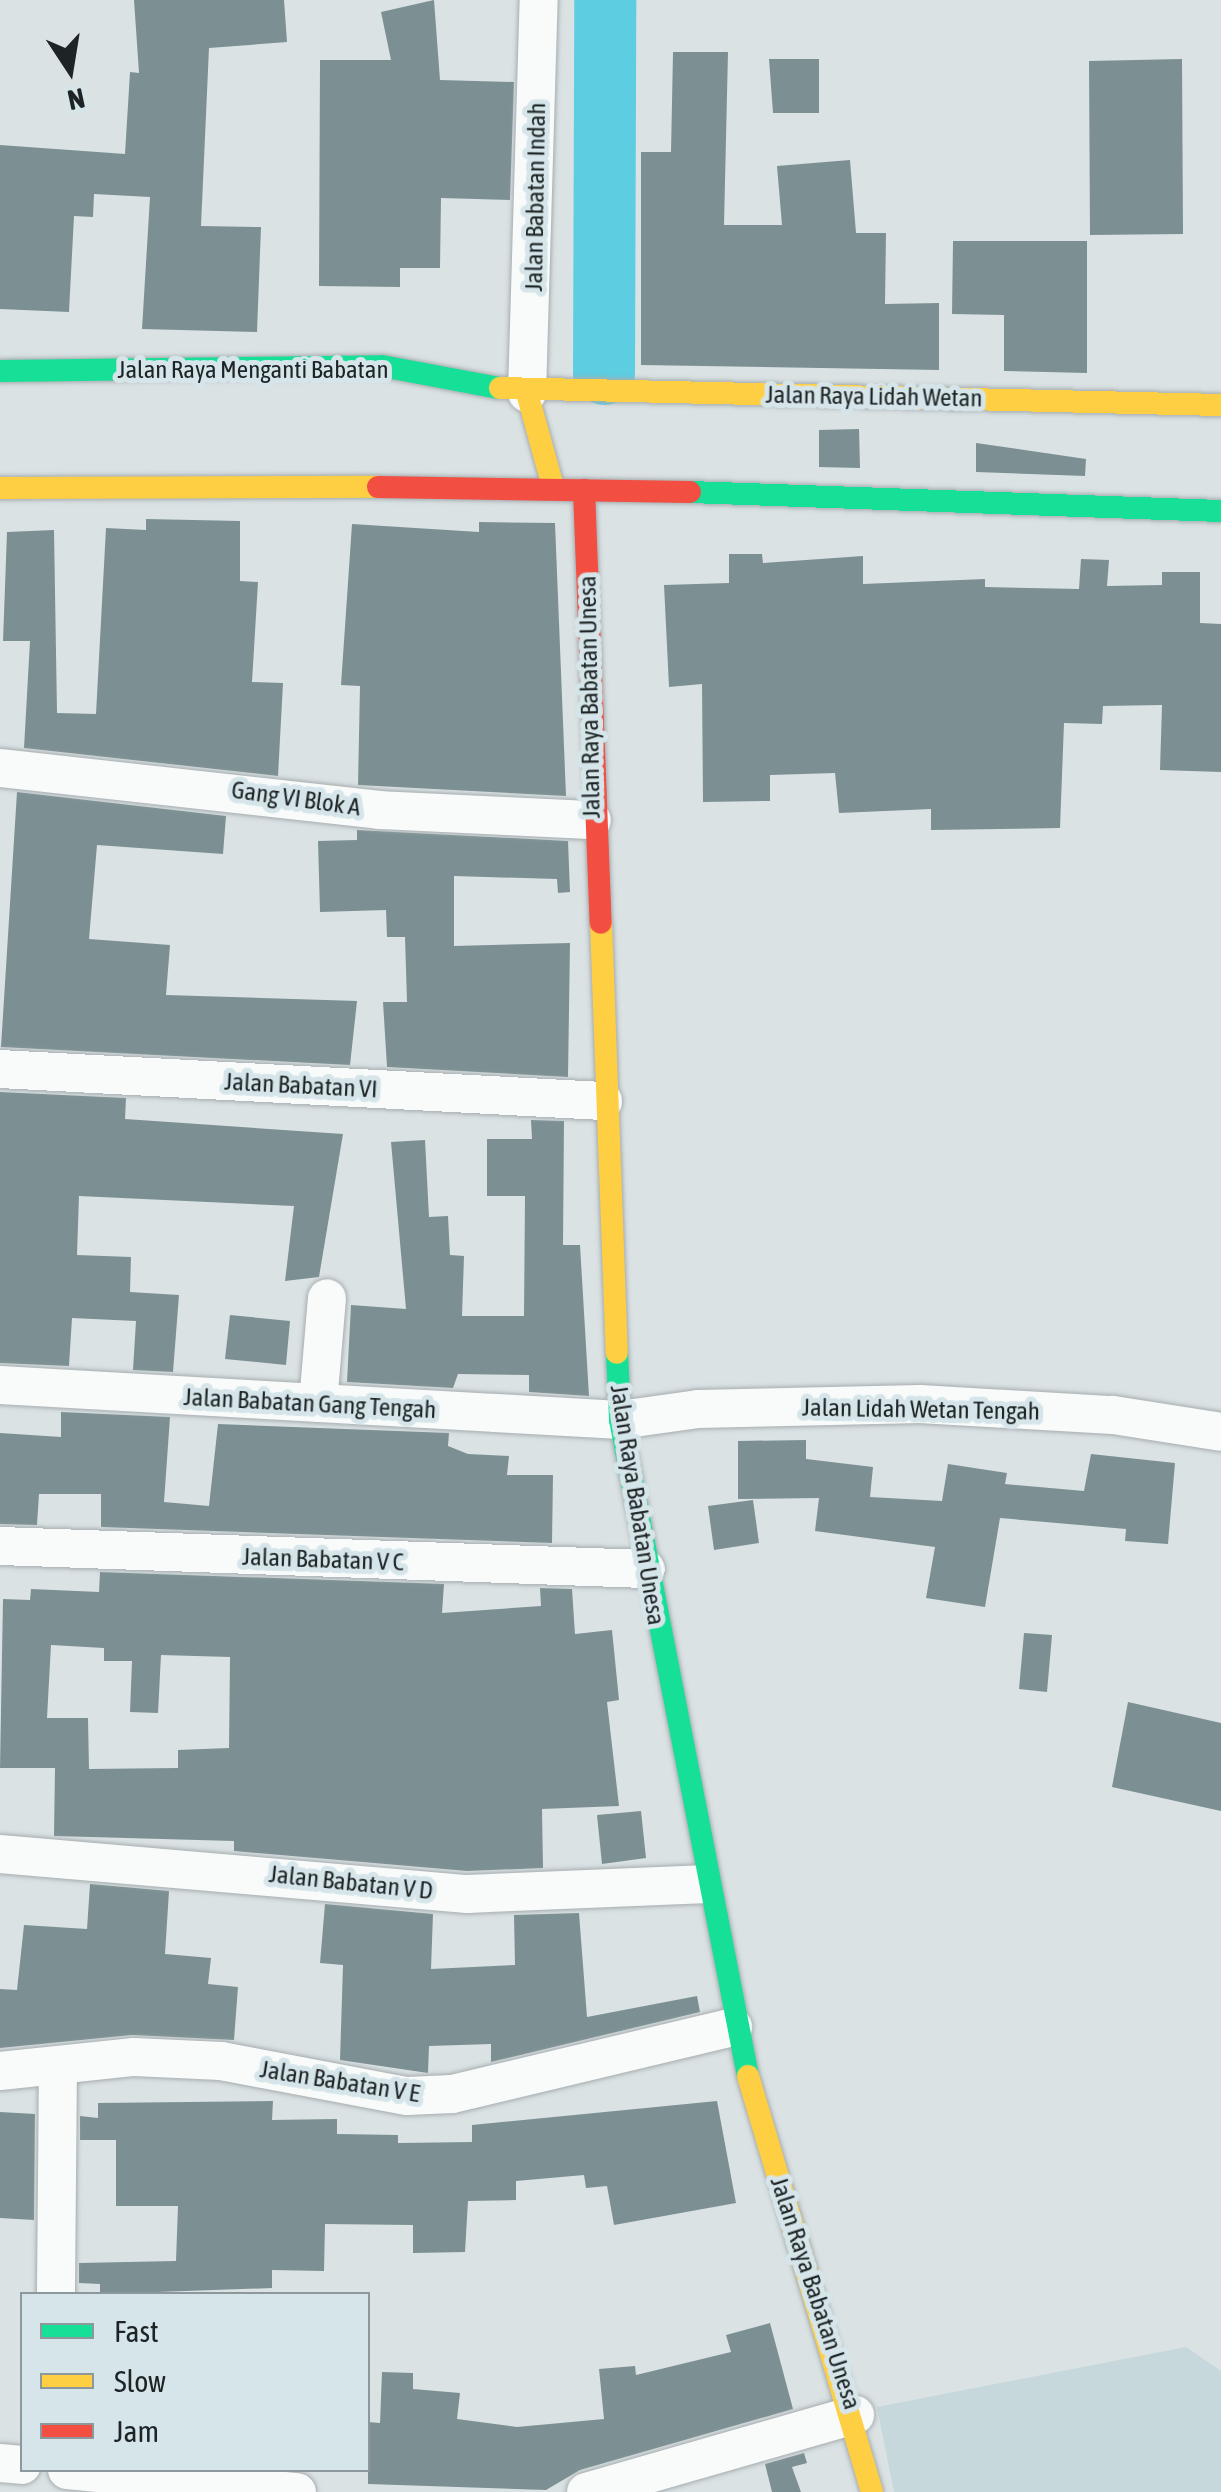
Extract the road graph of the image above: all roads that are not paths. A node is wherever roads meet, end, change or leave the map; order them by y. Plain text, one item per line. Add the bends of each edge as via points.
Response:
1 (538, 0) edge
2 (0, 370) edge
3 (527, 393) junction
4 (1221, 404) edge
5 (552, 487) junction
6 (0, 488) edge
7 (584, 490) junction
8 (1221, 510) edge
9 (0, 768) edge
10 (592, 820) junction
11 (0, 1068) edge
12 (603, 1101) junction
13 (327, 1298) dead end
14 (0, 1385) edge
15 (318, 1404) junction
16 (620, 1420) junction
17 (1221, 1432) edge
18 (0, 1546) edge
19 (646, 1569) junction
20 (0, 1854) edge
21 (702, 1884) junction
22 (733, 2028) junction
23 (0, 2070) edge
24 (58, 2072) junction
25 (56, 2291) dead end
26 (855, 2416) junction
27 (87, 2472) edge
28 (297, 2492) edge
29 (586, 2492) edge
30 (872, 2492) edge

1 - 3 street, Jalan Babatan Indah
2 - 3 main road, Jalan Raya Menganti Babatan via 382,366
3 - 4 main road, Jalan Raya Lidah Wetan
3 - 5 main road
5 - 6 main road
5 - 7 main road
7 - 8 main road
7 - 10 main road, Jalan Raya Babatan Unesa
9 - 10 street, Gang VI Blok A via 379,810
10 - 12 main road, Jalan Raya Babatan Unesa
11 - 12 street, Jalan Babatan VI
12 - 16 main road, Jalan Raya Babatan Unesa
13 - 15 street
14 - 15 street, Jalan Babatan Gang Tengah
15 - 16 street, Jalan Babatan Gang Tengah
16 - 17 street, Jalan Lidah Wetan Tengah via 698,1409 920,1404 1113,1415
16 - 19 main road, Jalan Raya Babatan Unesa
18 - 19 street, Jalan Babatan V C
19 - 21 main road, Jalan Raya Babatan Unesa
20 - 21 street, Jalan Babatan V D via 466,1894
21 - 22 main road, Jalan Raya Babatan Unesa
22 - 24 street, Jalan Babatan V E via 452,2094 407,2096 221,2061 134,2058
22 - 26 main road, Jalan Raya Babatan Unesa
23 - 24 street, Jalan Babatan V E
24 - 25 street
26 - 29 street
26 - 30 main road, Jalan Raya Babatan Unesa
27 - 28 street

